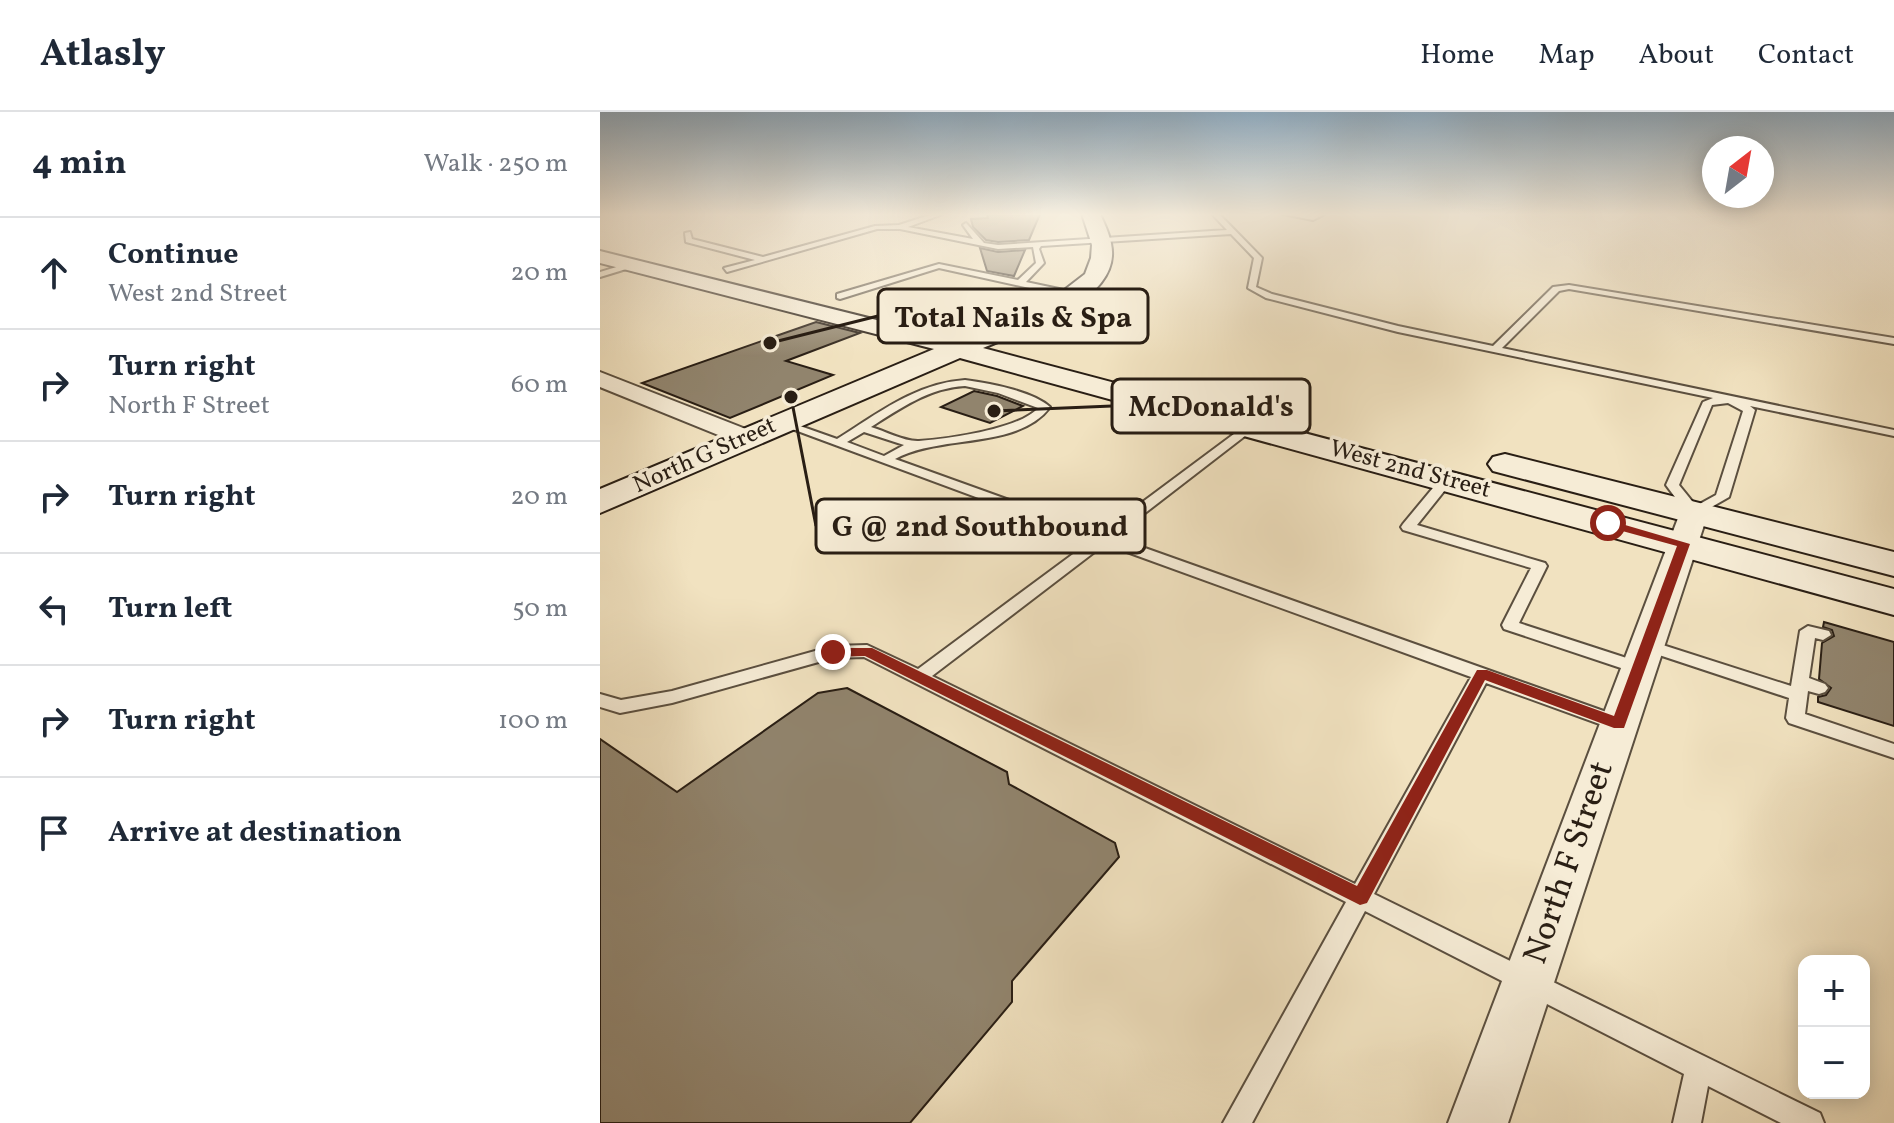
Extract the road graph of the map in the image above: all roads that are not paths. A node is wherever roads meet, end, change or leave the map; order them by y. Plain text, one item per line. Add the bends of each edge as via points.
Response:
1 (620, 261) edge
2 (693, 261) edge
3 (756, 261) edge
4 (1039, 261) edge
5 (1101, 261) edge
6 (1257, 261) edge
7 (633, 264) junction
8 (727, 270) junction
9 (600, 275) edge
10 (1020, 283) junction
11 (1075, 295) junction
12 (840, 296) junction
13 (989, 333) junction
14 (1894, 341) edge
15 (956, 348) junction
16 (1495, 350) junction
17 (1108, 363) dead end
18 (600, 379) edge
19 (1200, 386) dead end
20 (1730, 400) junction
21 (782, 423) junction
22 (1250, 427) junction
23 (864, 428) junction
24 (1894, 433) edge
25 (747, 438) junction
26 (838, 443) junction
27 (915, 445) junction
28 (885, 460) junction
29 (1447, 480) junction
30 (600, 502) edge
31 (1689, 528) junction
32 (1103, 538) junction
33 (1894, 564) edge
34 (1894, 602) edge
35 (1823, 635) dead end
36 (1643, 657) junction
37 (1482, 674) junction
38 (920, 677) junction
39 (1800, 688) junction
40 (1819, 688) dead end
41 (600, 700) edge
42 (1619, 724) junction
43 (1894, 751) edge
44 (1360, 897) junction
45 (1529, 981) junction
46 (1699, 1067) junction
47 (1237, 1123) edge
48 (1478, 1123) edge
49 (1687, 1123) edge
50 (1810, 1123) edge

1 - 7 main road, West 2nd Street
2 - 8 main road
3 - 8 lane
4 - 10 lane
5 - 11 main road, North G Street via 1097,274
6 - 16 lane via 1252,288 1383,326
7 - 8 main road via 709,273
7 - 9 lane
7 - 15 main road, West 2nd Street
8 - 12 main road
10 - 11 lane
10 - 12 lane via 939,266
11 - 13 main road, North G Street
12 - 13 main road
13 - 15 main road, North G Street
13 - 17 main road
14 - 16 lane via 1569,287 1556,289
15 - 21 main road, North G Street
15 - 22 main road, West 2nd Street
16 - 20 lane
18 - 25 street
19 - 31 main road, West 2nd Street
20 - 24 lane
20 - 31 lane via 1749,410 1722,497
20 - 31 lane via 1708,402 1672,485
21 - 25 main road, North G Street
21 - 26 lane
22 - 29 main road, West 2nd Street
22 - 32 lane
23 - 26 lane
23 - 27 lane
23 - 27 lane via 892,409 953,383 981,386 1044,407 1020,426
25 - 30 main road, North G Street
26 - 28 lane
27 - 28 lane
28 - 32 lane
29 - 31 main road, West 2nd Street
29 - 36 lane via 1408,527 1540,566 1510,625
31 - 33 main road, West 2nd Street
31 - 34 main road, West 2nd Street
31 - 36 street, North F Street
32 - 37 lane
32 - 38 lane
35 - 39 lane via 1808,631
36 - 39 lane
36 - 42 street, North F Street
37 - 42 lane
37 - 44 lane
38 - 41 lane via 867,651 833,652 672,697 620,707
38 - 44 lane
39 - 40 lane
39 - 43 lane via 1795,718
42 - 45 street, North F Street
44 - 45 lane
44 - 47 lane
45 - 46 lane
45 - 48 street, North F Street
46 - 49 lane
46 - 50 lane

